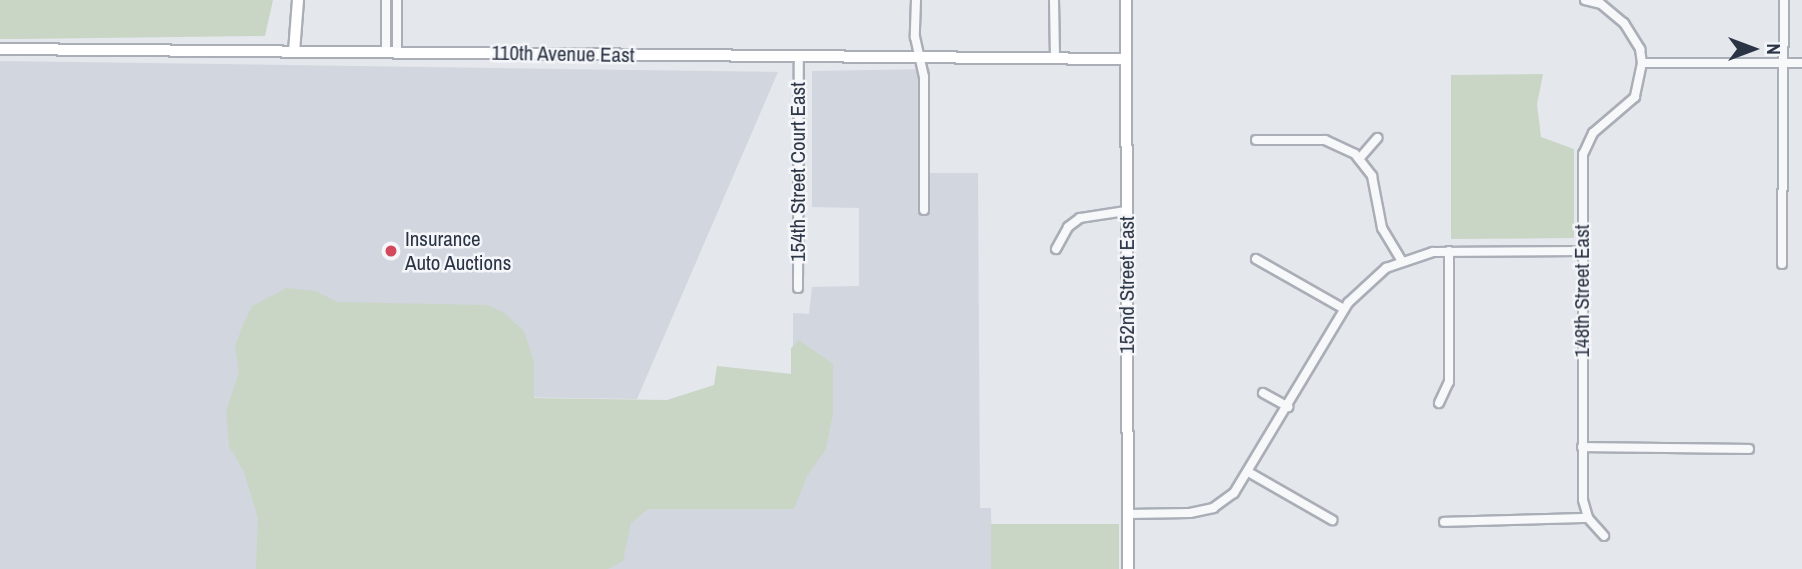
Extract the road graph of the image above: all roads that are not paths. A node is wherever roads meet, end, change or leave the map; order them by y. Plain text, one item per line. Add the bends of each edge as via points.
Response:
1 (298, 0) edge
2 (386, 0) edge
3 (397, 0) edge
4 (916, 0) edge
5 (1054, 0) edge
6 (1125, 0) edge
7 (1585, 0) edge
8 (1784, 0) edge
9 (0, 49) edge
10 (294, 52) junction
11 (392, 53) junction
12 (799, 57) junction
13 (1055, 58) junction
14 (919, 59) junction
15 (1126, 59) junction
16 (1642, 63) junction
17 (1784, 63) junction
18 (1802, 63) edge
19 (1377, 138) dead end
20 (1256, 140) dead end
21 (1359, 159) junction
22 (924, 210) dead end
23 (1126, 211) junction
24 (1056, 249) dead end
25 (1449, 251) junction
26 (1581, 251) junction
27 (1256, 259) dead end
28 (1401, 260) junction
29 (1782, 264) dead end
30 (798, 288) dead end
31 (1344, 309) junction
32 (1263, 393) dead end
33 (1439, 402) dead end
34 (1289, 407) junction
35 (1582, 447) junction
36 (1749, 449) dead end
37 (1250, 473) junction
38 (1128, 514) junction
39 (1588, 518) junction
40 (1332, 520) dead end
41 (1444, 523) dead end
42 (1604, 536) dead end
43 (1128, 569) edge

1 - 10 street
2 - 11 street
3 - 11 street
4 - 14 street
5 - 13 street
6 - 15 street, 152nd Street East
7 - 16 street via 1601,5 1624,23 1640,49
8 - 17 street
9 - 10 street, 110th Avenue East
10 - 11 street, 110th Avenue East
11 - 12 street, 110th Avenue East
12 - 14 street, 110th Avenue East
12 - 30 street, 154th Street Court East
13 - 14 street, 110th Avenue East
13 - 15 street, 110th Avenue East
14 - 22 street
15 - 23 street, 152nd Street East
16 - 17 street
16 - 26 street, 148th Street East via 1635,97 1593,133 1584,148
17 - 18 street
17 - 29 street
19 - 21 street
20 - 21 street via 1325,140
21 - 28 street via 1376,186 1382,228
23 - 24 street via 1080,218
23 - 38 street, 152nd Street East
25 - 26 street
25 - 28 street
25 - 33 street via 1449,383
26 - 35 street, 148th Street East
27 - 31 street
28 - 31 street via 1366,282
31 - 34 street
32 - 34 street
34 - 37 street
35 - 36 street
35 - 39 street, 148th Street East
37 - 38 street via 1234,493 1213,508
37 - 40 street
38 - 43 street, 152nd Street East
39 - 41 street
39 - 42 street

